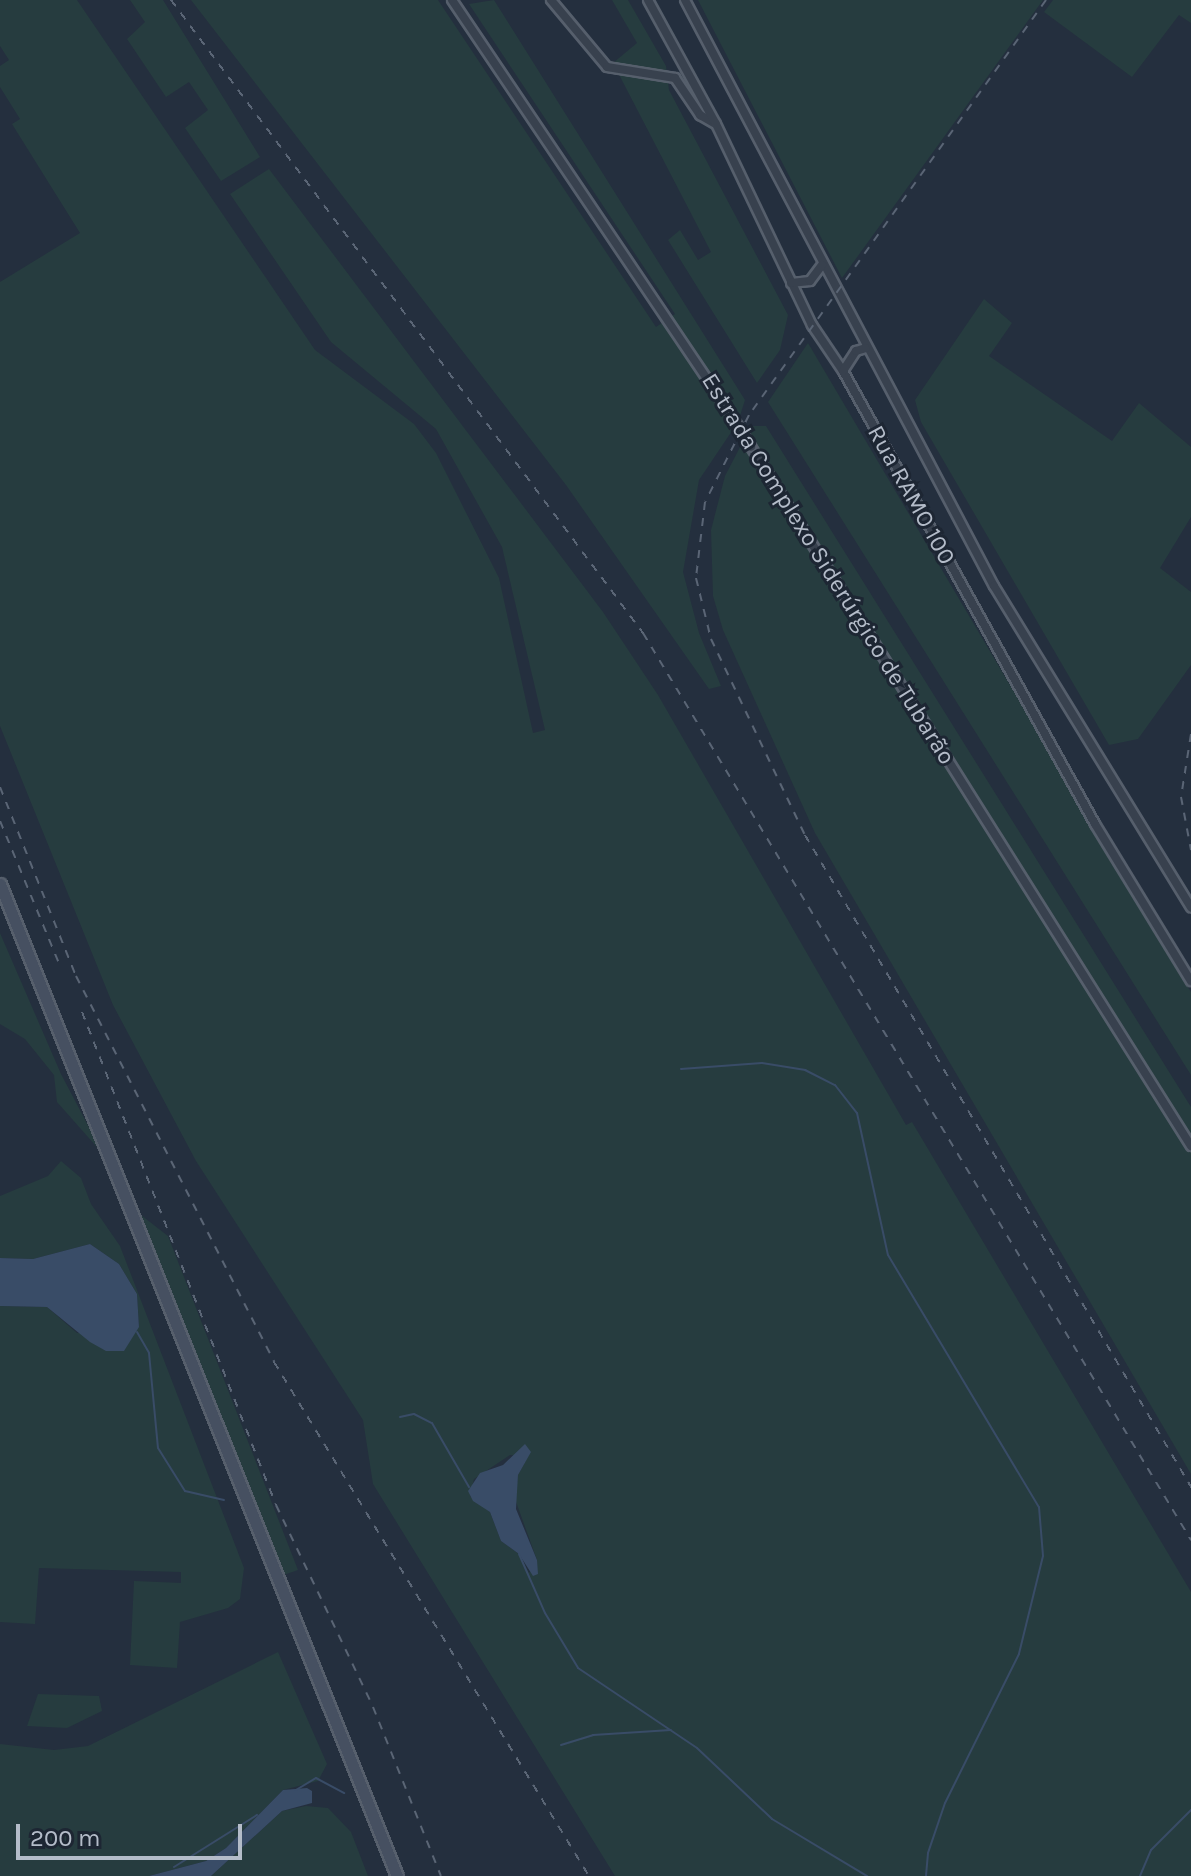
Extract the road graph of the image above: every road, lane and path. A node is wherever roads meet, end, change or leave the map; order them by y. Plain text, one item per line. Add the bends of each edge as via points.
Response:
1 (452, 0) edge
2 (551, 0) edge
3 (648, 0) edge
4 (685, 0) edge
5 (716, 124) junction
6 (822, 265) junction
7 (791, 283) junction
8 (866, 348) junction
9 (843, 371) junction
10 (0, 884) edge
11 (1191, 907) edge
12 (1191, 981) edge
13 (1191, 1146) edge
14 (397, 1876) edge

1 - 13 street, Estrada Complexo Siderúrgico de Tubarão, bridge via 732,416
2 - 5 street via 607,67 675,78 700,115
3 - 5 street, Rua RAMO 100
4 - 6 street, Rua RAMO 100
5 - 7 street, Rua RAMO 100
6 - 7 street via 810,281
6 - 8 street, Rua RAMO 100
7 - 9 street, Rua RAMO 100
8 - 9 street via 856,351
8 - 11 street, Rua RAMO 100 via 994,586
9 - 12 street, Rua RAMO 100 via 1049,744
10 - 14 street

